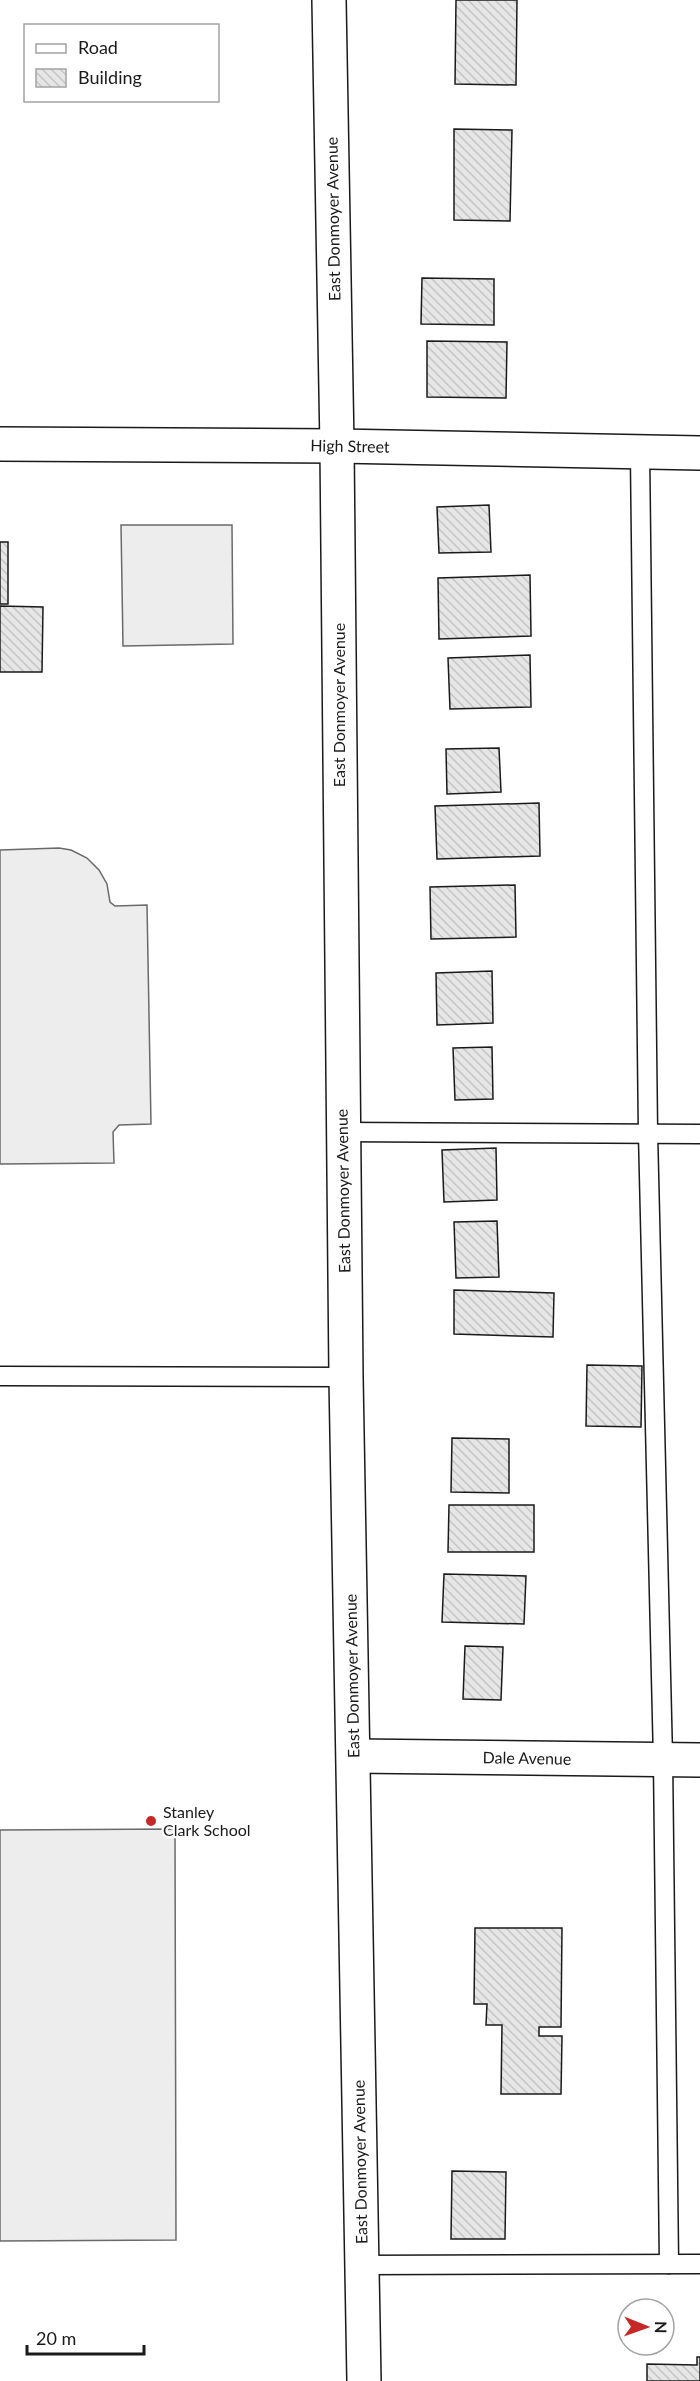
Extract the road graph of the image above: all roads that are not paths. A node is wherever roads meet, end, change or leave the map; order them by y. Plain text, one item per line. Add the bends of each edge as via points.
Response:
1 (329, 0) edge
2 (0, 444) edge
3 (337, 446) junction
4 (639, 453) junction
5 (700, 453) edge
6 (342, 1132) junction
7 (648, 1133) junction
8 (700, 1134) edge
9 (0, 1376) edge
10 (346, 1377) junction
11 (354, 1756) junction
12 (663, 1759) junction
13 (700, 1760) edge
14 (669, 2264) junction
15 (700, 2264) edge
16 (362, 2265) junction
17 (364, 2381) edge

1 - 3 street, East Donmoyer Avenue
2 - 3 street, High Street
3 - 4 street, High Street
3 - 6 street, East Donmoyer Avenue
4 - 5 street, High Street
4 - 7 lane
6 - 7 lane
6 - 10 street, East Donmoyer Avenue
7 - 8 lane
7 - 12 lane
9 - 10 lane
10 - 11 street, East Donmoyer Avenue
11 - 12 street, Dale Avenue
11 - 16 street, East Donmoyer Avenue
12 - 13 street, Dale Avenue
12 - 14 lane
14 - 15 lane
14 - 16 lane
16 - 17 street, East Donmoyer Avenue

